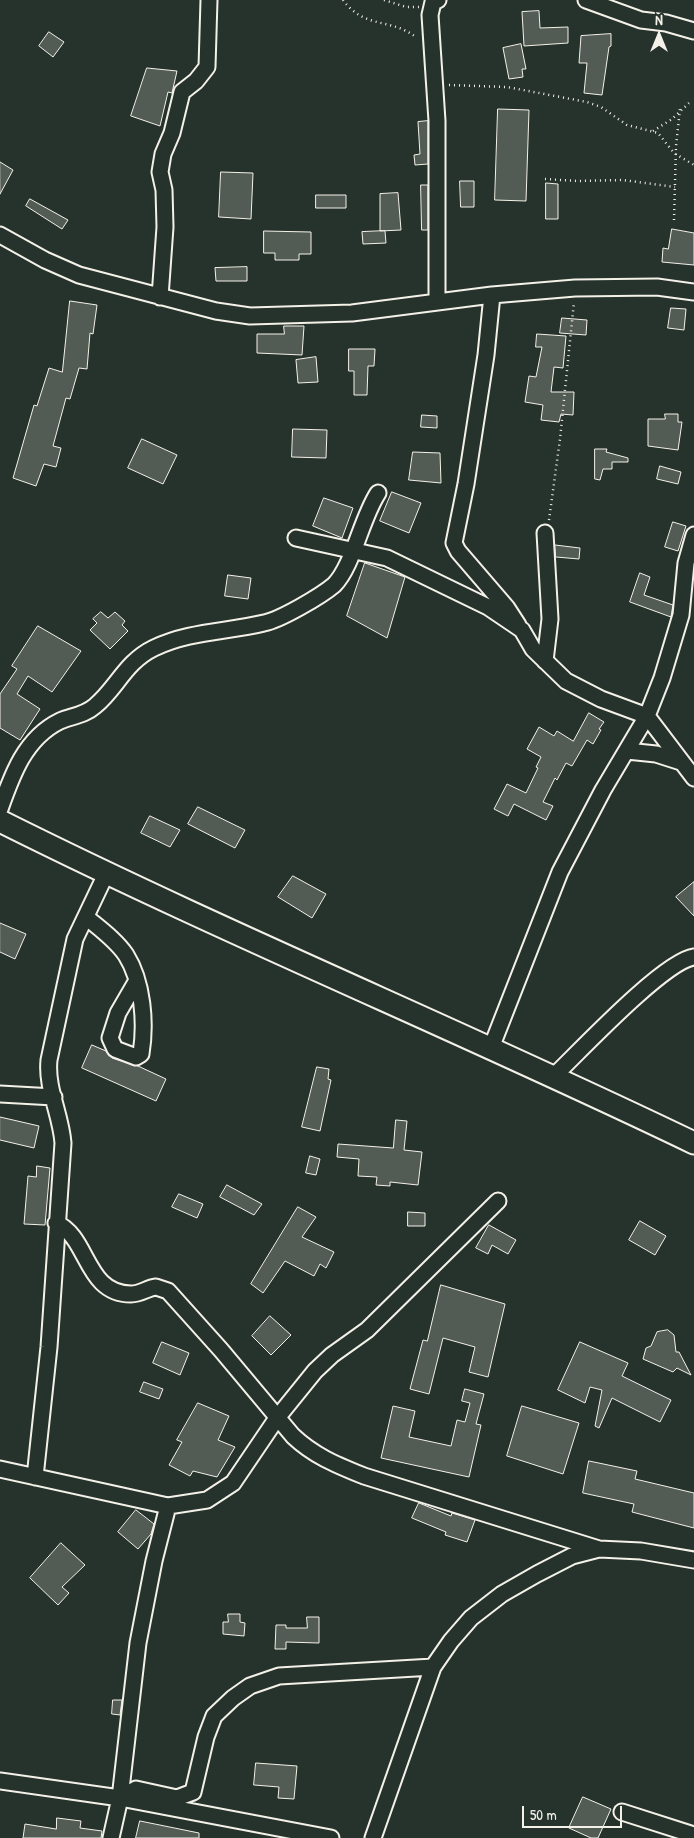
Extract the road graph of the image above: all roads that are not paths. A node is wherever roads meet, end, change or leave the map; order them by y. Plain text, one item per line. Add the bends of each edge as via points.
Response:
1 (209, 0) edge
2 (586, 0) edge
3 (434, 4) edge
4 (694, 31) edge
5 (0, 235) edge
6 (694, 292) edge
7 (492, 295) junction
8 (160, 296) junction
9 (438, 302) junction
10 (378, 493) dead end
11 (545, 534) road end
12 (694, 535) edge
13 (296, 538) dead end
14 (353, 551) junction
15 (522, 630) junction
16 (545, 661) junction
17 (647, 716) junction
18 (627, 751) junction
19 (681, 762) junction
20 (694, 778) edge
21 (0, 809) edge
22 (0, 821) edge
23 (106, 874) junction
24 (86, 917) junction
25 (694, 957) edge
26 (136, 982) dead end
27 (491, 1048) junction
28 (554, 1076) junction
29 (0, 1094) edge
30 (54, 1098) junction
31 (694, 1143) edge
32 (498, 1201) dead end
33 (56, 1223) junction
34 (277, 1418) junction
35 (0, 1468) edge
36 (35, 1477) junction
37 (168, 1506) junction
38 (599, 1549) junction
39 (694, 1560) edge
40 (433, 1667) junction
41 (0, 1780) edge
42 (120, 1798) junction
43 (622, 1812) dead end
44 (694, 1835) edge
45 (111, 1838) edge
46 (331, 1838) edge
47 (373, 1838) edge

1 - 8 street via 207,67 196,82 182,92 160,172 165,227
2 - 4 street via 642,20
3 - 9 street via 431,57 435,85
5 - 8 street via 62,269
6 - 7 street via 657,287 575,288
7 - 9 street
7 - 15 street via 486,356 454,543
8 - 9 street via 250,316 352,313
10 - 14 street via 364,519
11 - 16 street via 550,619
12 - 17 street via 686,562 681,615
13 - 14 street
14 - 15 street via 387,558 488,607
14 - 21 street via 335,584 267,623 196,633 153,648 135,660 96,706 42,732 18,762
15 - 16 street
16 - 17 street via 566,681 601,699
17 - 18 street
17 - 19 street
18 - 19 street via 656,754
18 - 27 street via 560,872
19 - 20 street
22 - 23 street
23 - 24 street
23 - 27 street
24 - 26 street via 125,953
24 - 30 street via 75,939 49,1060 48,1078
25 - 28 street via 652,982
27 - 28 street
28 - 31 street
29 - 30 street
30 - 33 street via 63,1143
32 - 34 street via 367,1330 321,1366
33 - 34 street via 69,1232 92,1271 111,1288 128,1294 156,1286 168,1291 222,1350
33 - 36 street via 49,1347
34 - 37 street via 233,1483 207,1500
34 - 38 street via 306,1448 328,1462
35 - 36 street
36 - 37 street
37 - 42 street via 138,1643
38 - 39 street via 641,1551
38 - 40 street via 572,1556 502,1594 471,1618
40 - 42 street via 279,1676 250,1686 214,1716 192,1792 177,1798 136,1789
40 - 47 street
41 - 42 street
42 - 45 street
42 - 46 street
43 - 44 street

